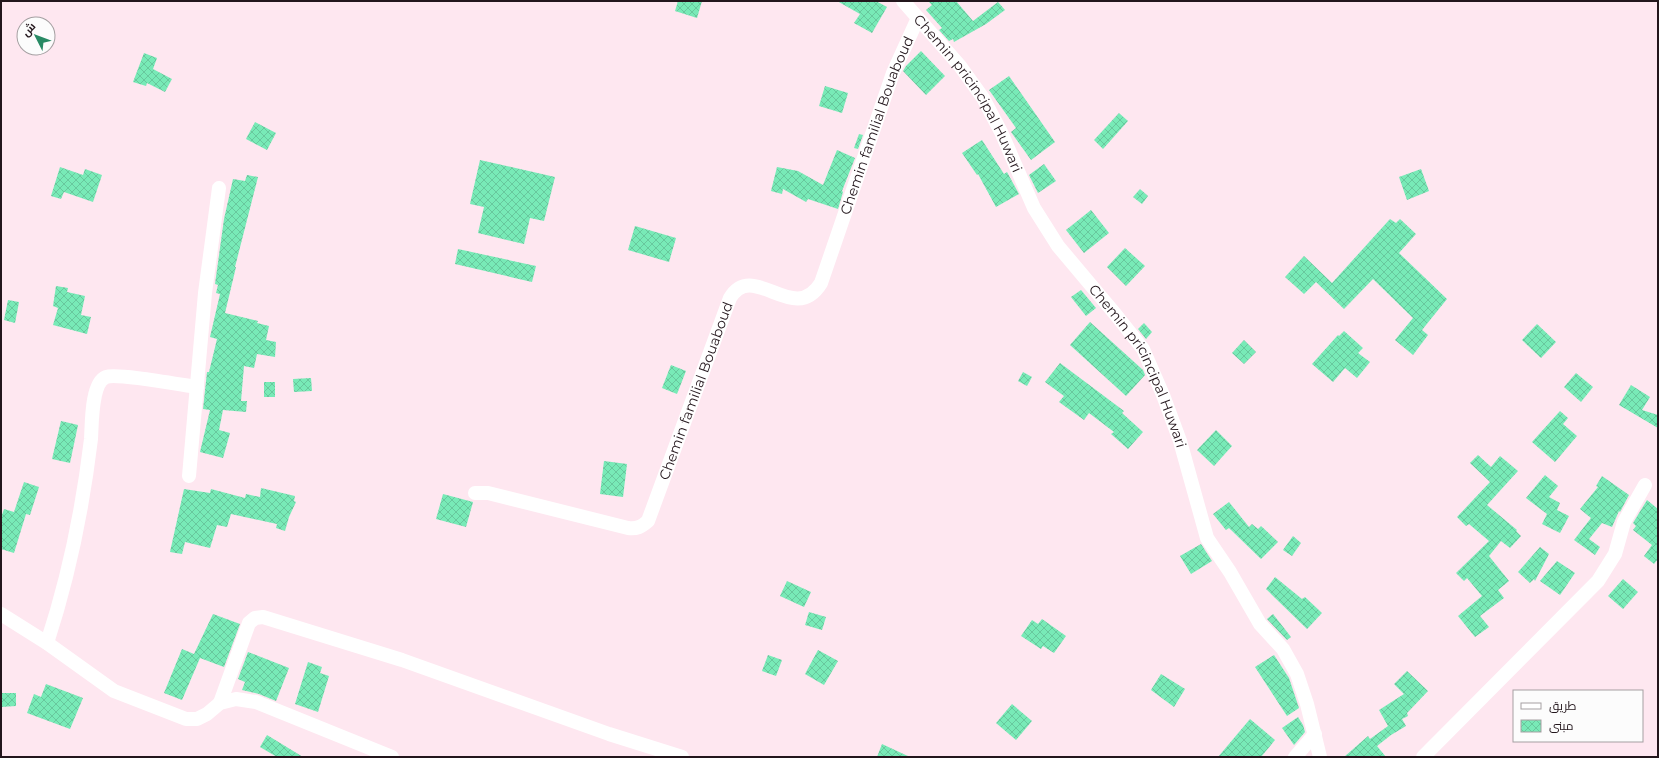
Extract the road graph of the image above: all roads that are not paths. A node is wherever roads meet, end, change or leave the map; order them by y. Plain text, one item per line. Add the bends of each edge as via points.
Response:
1 (903, 1) edge
2 (918, 18) junction
3 (219, 188) dead end
4 (197, 387) junction
5 (188, 476) dead end
6 (1645, 485) dead end
7 (475, 493) dead end
8 (1, 614) edge
9 (47, 643) junction
10 (220, 703) junction
11 (1314, 734) junction
12 (392, 757) edge
13 (682, 757) edge
14 (1295, 757) edge
15 (1320, 757) edge
16 (1423, 757) edge

1 - 2 street, Chemin pricincipal Huwari
2 - 7 street, Chemin familial Bouaboud via 893,73 821,283 809,296 801,299 792,299 748,285 734,291 648,521 635,529 628,528 488,493
2 - 11 street, Chemin pricincipal Huwari via 960,66 983,98 1001,132 1034,208 1058,246 1142,349 1180,441 1207,538 1260,624 1283,649 1307,704
3 - 4 street via 205,293
4 - 5 street
4 - 9 street via 121,377 107,377 100,382 95,393 74,541 56,618
6 - 16 street via 1624,522 1615,554 1598,581
8 - 9 street
9 - 10 street via 114,690 186,719 197,719
10 - 12 street via 236,699 256,702
10 - 13 street via 250,623 256,618 263,617 402,660 609,734
11 - 14 street
11 - 15 street, Chemin pricincipal Huwari

